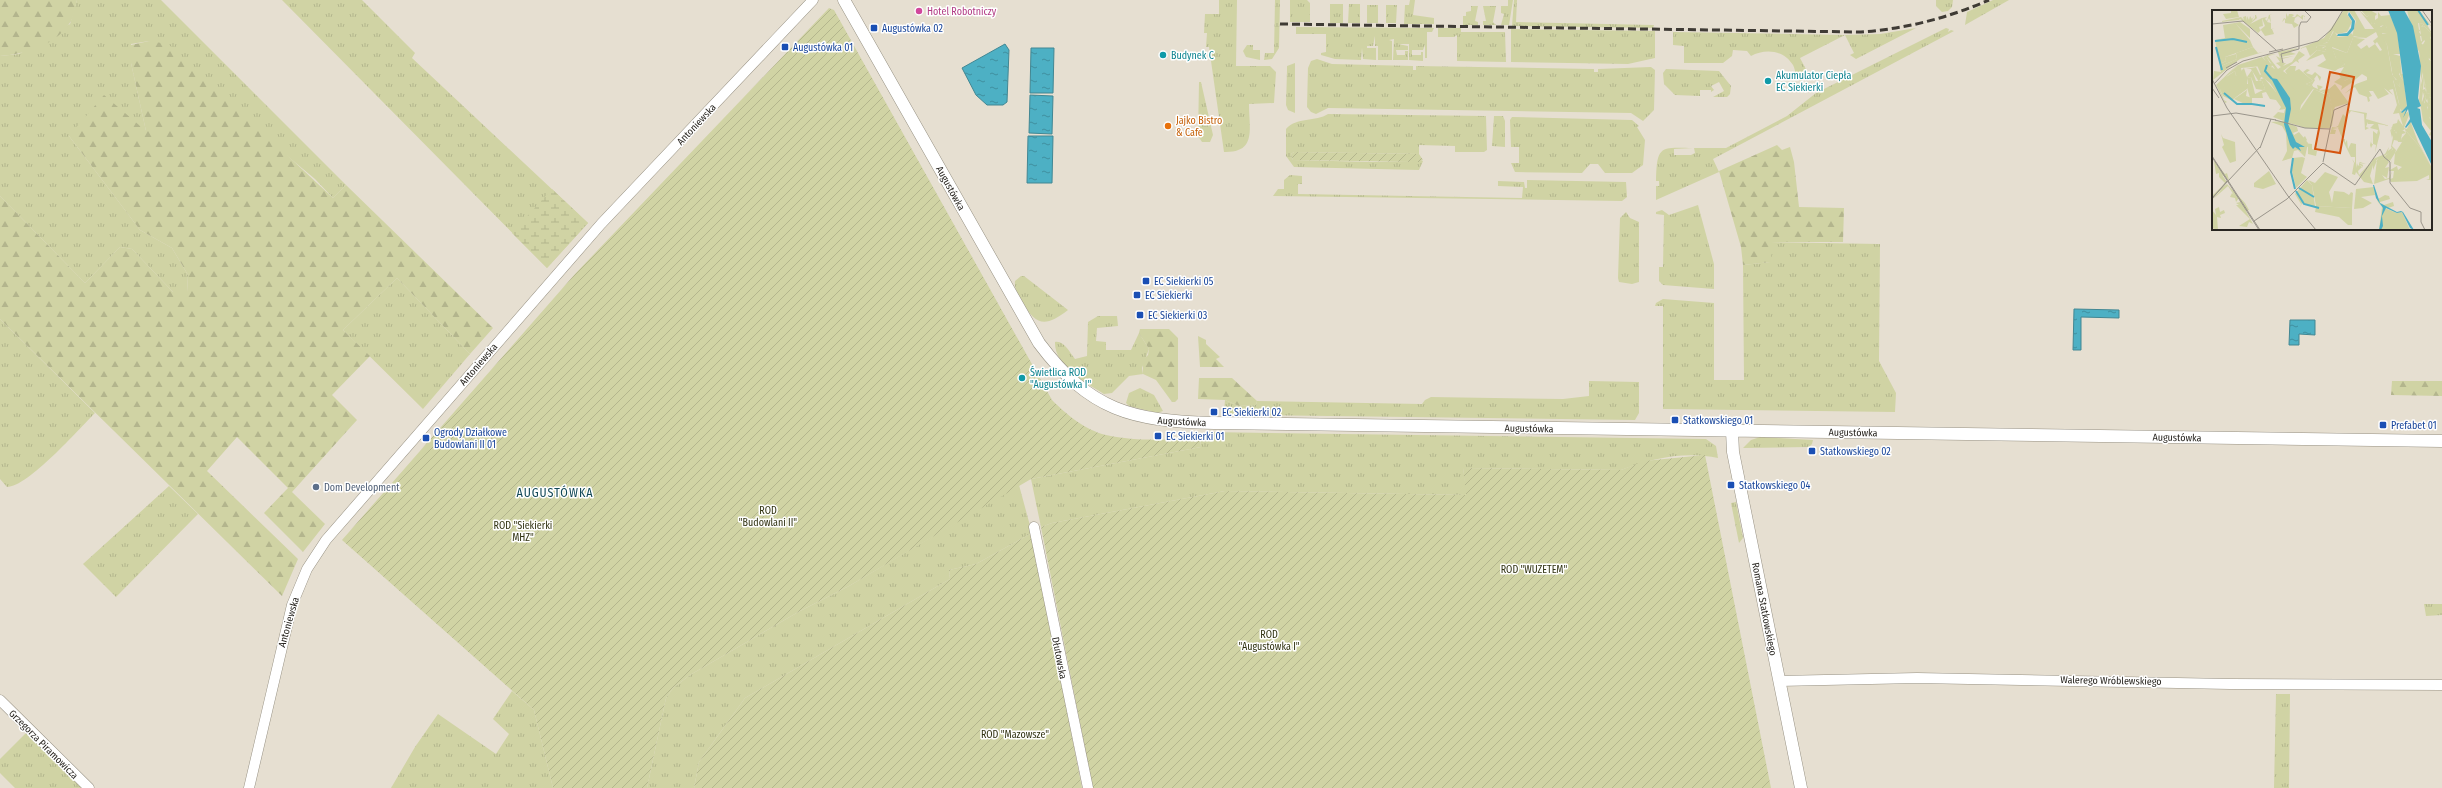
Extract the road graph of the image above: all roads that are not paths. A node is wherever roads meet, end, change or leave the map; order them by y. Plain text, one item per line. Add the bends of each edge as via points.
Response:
1 (813, 0) edge
2 (844, 0) edge
3 (1732, 430) junction
4 (2442, 441) edge
5 (1034, 527) dead end
6 (1779, 681) junction
7 (2442, 685) edge
8 (0, 700) edge
9 (88, 788) edge
10 (249, 788) edge
11 (1088, 788) edge
12 (1801, 788) edge

1 - 10 street, Antoniewska via 601,224 326,540 307,569 292,605
2 - 3 street, Augustówka via 1039,343 1065,374 1110,407 1139,417 1184,422
3 - 4 street, Augustówka
3 - 6 street, Romana Statkowskiego via 1733,452
5 - 11 street, Dłutowska
6 - 7 street, Walerego Wróblewskiego via 1917,678
6 - 12 street, Romana Statkowskiego
8 - 9 street, Grzegorza Piramowicza

